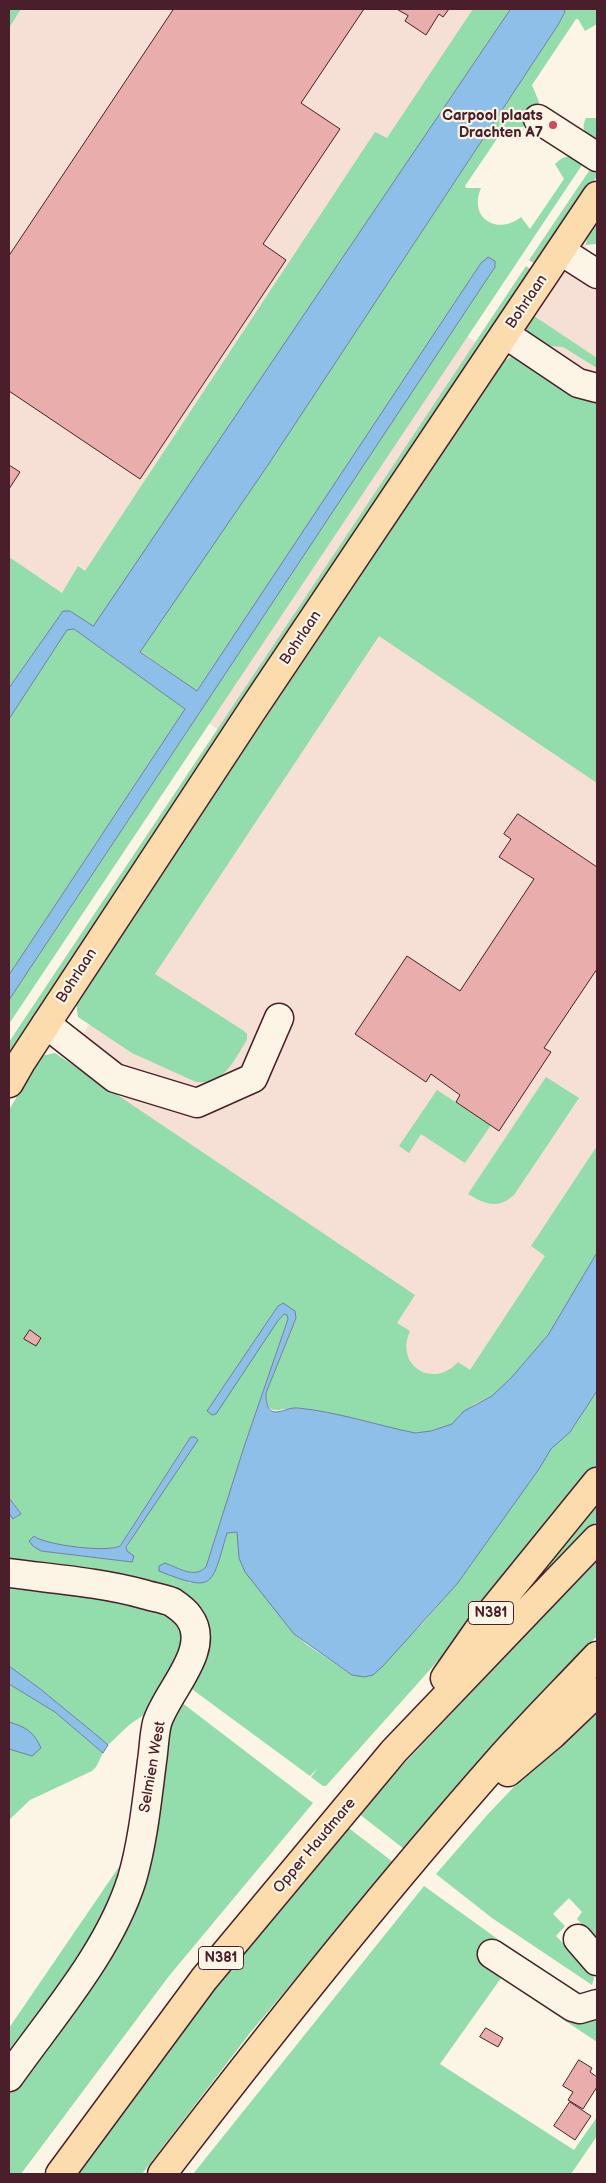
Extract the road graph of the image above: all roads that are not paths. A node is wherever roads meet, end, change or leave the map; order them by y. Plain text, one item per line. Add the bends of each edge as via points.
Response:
1 (538, 120) dead end
2 (597, 157) edge
3 (597, 196) edge
4 (561, 251) junction
5 (597, 274) edge
6 (505, 334) junction
7 (541, 358) junction
8 (597, 378) edge
9 (597, 388) edge
10 (279, 1018) dead end
11 (46, 1024) junction
12 (9, 1083) edge
13 (597, 1482) edge
14 (597, 1539) edge
15 (9, 1572) edge
16 (597, 1656) edge
17 (597, 1692) edge
18 (394, 1751) junction
19 (440, 1829) junction
20 (578, 1939) dead end
21 (492, 1954) dead end
22 (597, 1961) edge
23 (597, 2004) edge
24 (9, 2077) edge
25 (60, 2174) edge
26 (162, 2174) edge

1 - 2 street
3 - 4 main road, Bohrlaan
4 - 5 street
4 - 6 main road, Bohrlaan
6 - 7 street
6 - 11 main road, Bohrlaan
7 - 8 street via 562,354
7 - 9 street via 578,383
10 - 11 street via 253,1078 197,1104 115,1078
11 - 12 main road, Bohrlaan
13 - 18 main road, N381 via 489,1615
14 - 18 main road, Opper Haudmare / N381
15 - 24 street, Selmien West via 121,1588 171,1602 190,1618 196,1646 158,1722 139,1850 122,1906 84,1972
16 - 19 main road via 500,1759
17 - 19 main road via 552,1735
18 - 25 main road, Opper Haudmare / N381 via 204,1979
19 - 26 main road via 264,2041
20 - 22 street
21 - 23 street via 573,2007 580,2009

